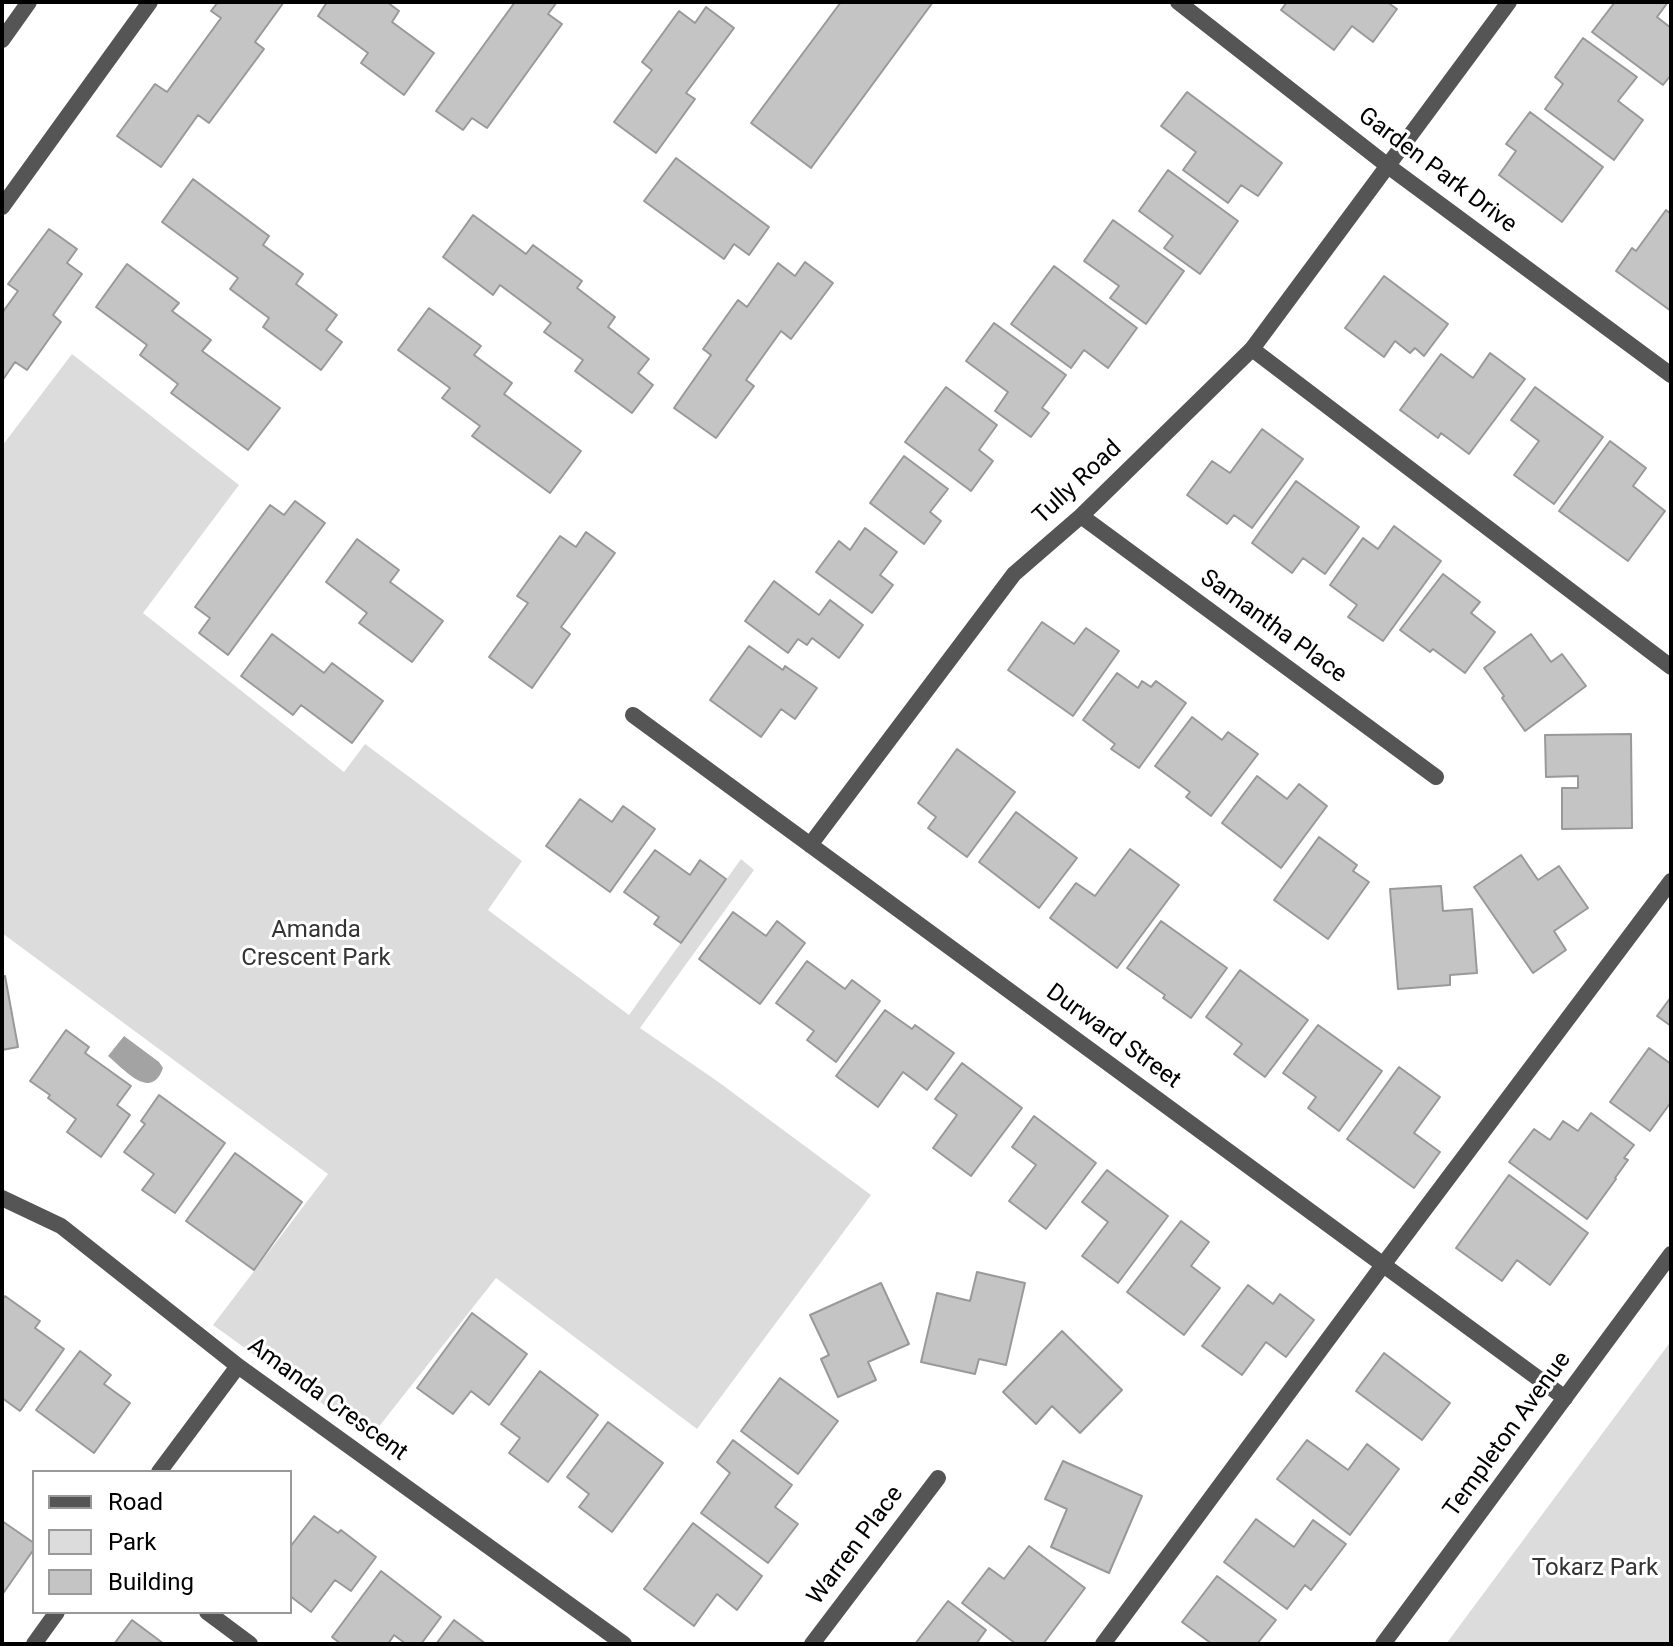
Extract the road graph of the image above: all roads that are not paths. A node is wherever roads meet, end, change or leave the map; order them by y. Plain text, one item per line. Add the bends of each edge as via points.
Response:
1 (29, 2) edge
2 (150, 2) edge
3 (1178, 2) edge
4 (1509, 2) edge
5 (2, 40) edge
6 (1388, 166) junction
7 (2, 207) edge
8 (1252, 349) junction
9 (1671, 375) edge
10 (1081, 516) junction
11 (1671, 667) edge
12 (633, 715) dead end
13 (1436, 777) dead end
14 (810, 845) junction
15 (1671, 881) edge
16 (2, 1198) edge
17 (1671, 1254) edge
18 (1383, 1265) junction
19 (238, 1366) junction
20 (1565, 1398) junction
21 (160, 1470) edge
22 (938, 1478) dead end
23 (56, 1614) edge
24 (210, 1614) edge
25 (34, 1644) edge
26 (250, 1644) edge
27 (624, 1644) edge
28 (812, 1644) edge
29 (1103, 1644) edge
30 (1383, 1644) edge

1 - 5 street
2 - 7 street
3 - 6 street, Garden Park Drive
4 - 6 street, Tully Road
6 - 8 street, Tully Road
6 - 9 street, Garden Park Drive
8 - 10 street, Tully Road
8 - 11 street
10 - 13 street, Samantha Place
10 - 14 street, Tully Road via 1014,574
12 - 14 street, Durward Street
14 - 18 street, Durward Street
15 - 18 street
16 - 19 street, Amanda Crescent via 61,1226
17 - 20 street, Templeton Avenue
18 - 20 street, Durward Street
18 - 29 street
19 - 21 street
19 - 27 street, Amanda Crescent
20 - 30 street, Templeton Avenue
22 - 28 street, Warren Place
23 - 25 street
24 - 26 street

